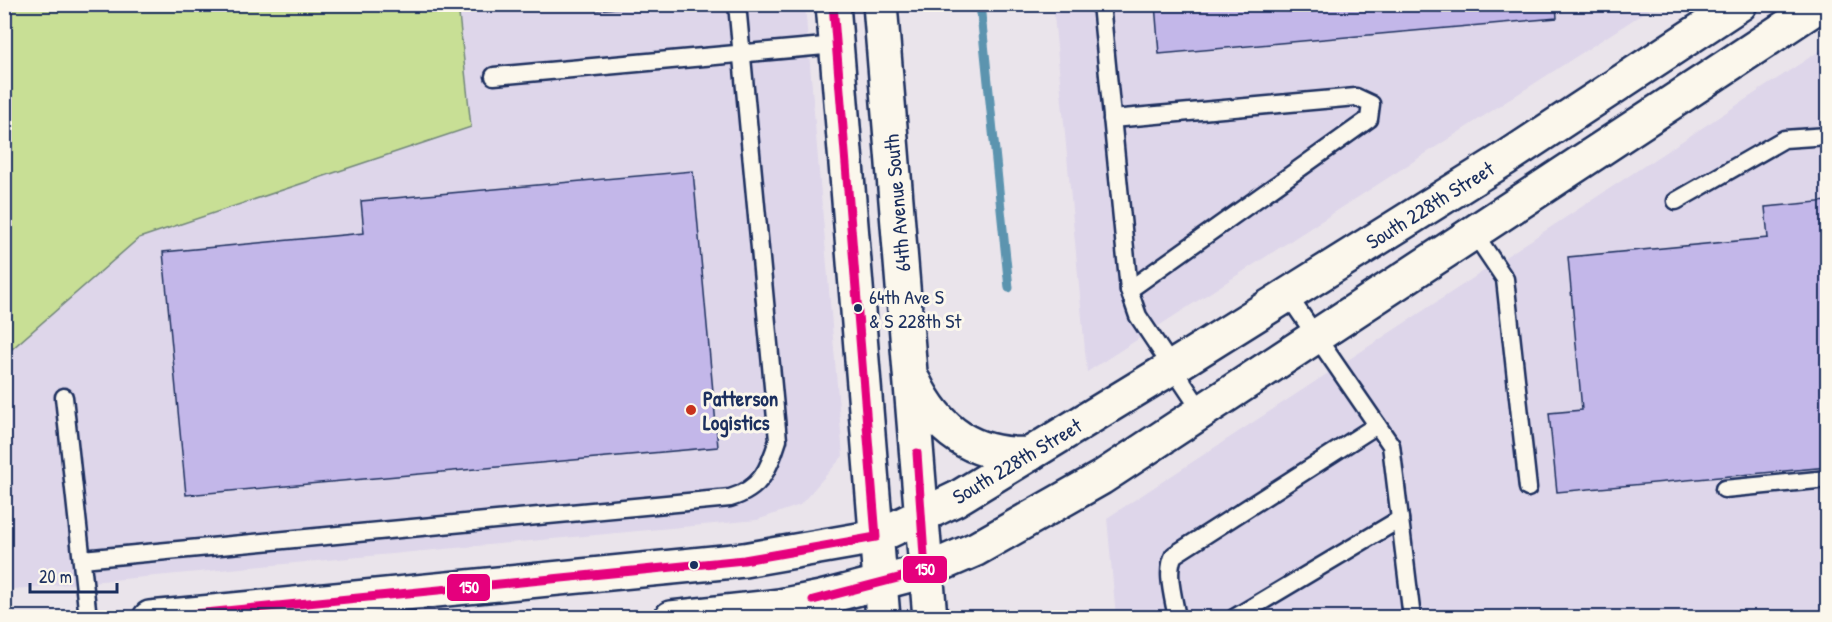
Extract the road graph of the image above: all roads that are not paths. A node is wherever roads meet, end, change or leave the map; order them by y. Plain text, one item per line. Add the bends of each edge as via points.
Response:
1 (737, 4) edge
2 (833, 4) edge
3 (880, 4) edge
4 (1101, 4) edge
5 (1740, 4) edge
6 (1821, 4) edge
7 (836, 45) junction
8 (741, 53) junction
9 (494, 76) dead end
10 (1112, 118) junction
11 (1827, 136) edge
12 (1676, 201) dead end
13 (1474, 233) junction
14 (1129, 290) junction
15 (1287, 294) junction
16 (1318, 336) junction
17 (1171, 368) junction
18 (913, 378) junction
19 (64, 397) dead end
20 (1202, 412) junction
21 (1377, 425) junction
22 (1030, 454) junction
23 (1827, 479) edge
24 (1528, 488) dead end
25 (1725, 489) dead end
26 (921, 517) junction
27 (1400, 519) junction
28 (876, 537) junction
29 (82, 559) junction
30 (925, 571) junction
31 (879, 584) junction
32 (88, 618) edge
33 (150, 618) edge
34 (671, 618) edge
35 (883, 618) edge
36 (930, 618) edge
37 (1177, 618) edge
38 (1234, 618) edge
39 (1412, 618) edge

1 - 8 lane
2 - 7 main road
3 - 18 main road, 64th Avenue South
4 - 10 lane
5 - 15 main road, South 228th Street via 1506,158
6 - 13 main road
7 - 8 lane
7 - 28 main road
8 - 9 lane
8 - 29 lane via 778,440 769,468 747,493 730,498
10 - 14 lane
10 - 14 lane via 1356,97 1371,104 1369,119
11 - 12 lane via 1784,139
13 - 16 main road
13 - 24 lane via 1505,279
14 - 17 lane via 1138,316
15 - 16 lane
15 - 17 main road, South 228th Street
16 - 20 main road
16 - 21 lane
17 - 20 lane
17 - 22 main road, South 228th Street
18 - 22 main road via 924,403 965,442 1006,455
18 - 26 main road, 64th Avenue South
19 - 29 lane
20 - 30 main road via 1101,478 976,549
21 - 27 lane via 1391,445
21 - 37 lane via 1174,555 1170,571
22 - 26 main road, South 228th Street
23 - 25 lane
26 - 28 main road, South 228th Street
26 - 30 main road, 64th Avenue South
27 - 38 lane
27 - 39 lane
28 - 31 main road
28 - 33 main road, South 228th Street via 744,560
29 - 32 lane
30 - 31 main road
30 - 36 main road, 64th Avenue South
31 - 34 main road via 780,606
31 - 35 main road

